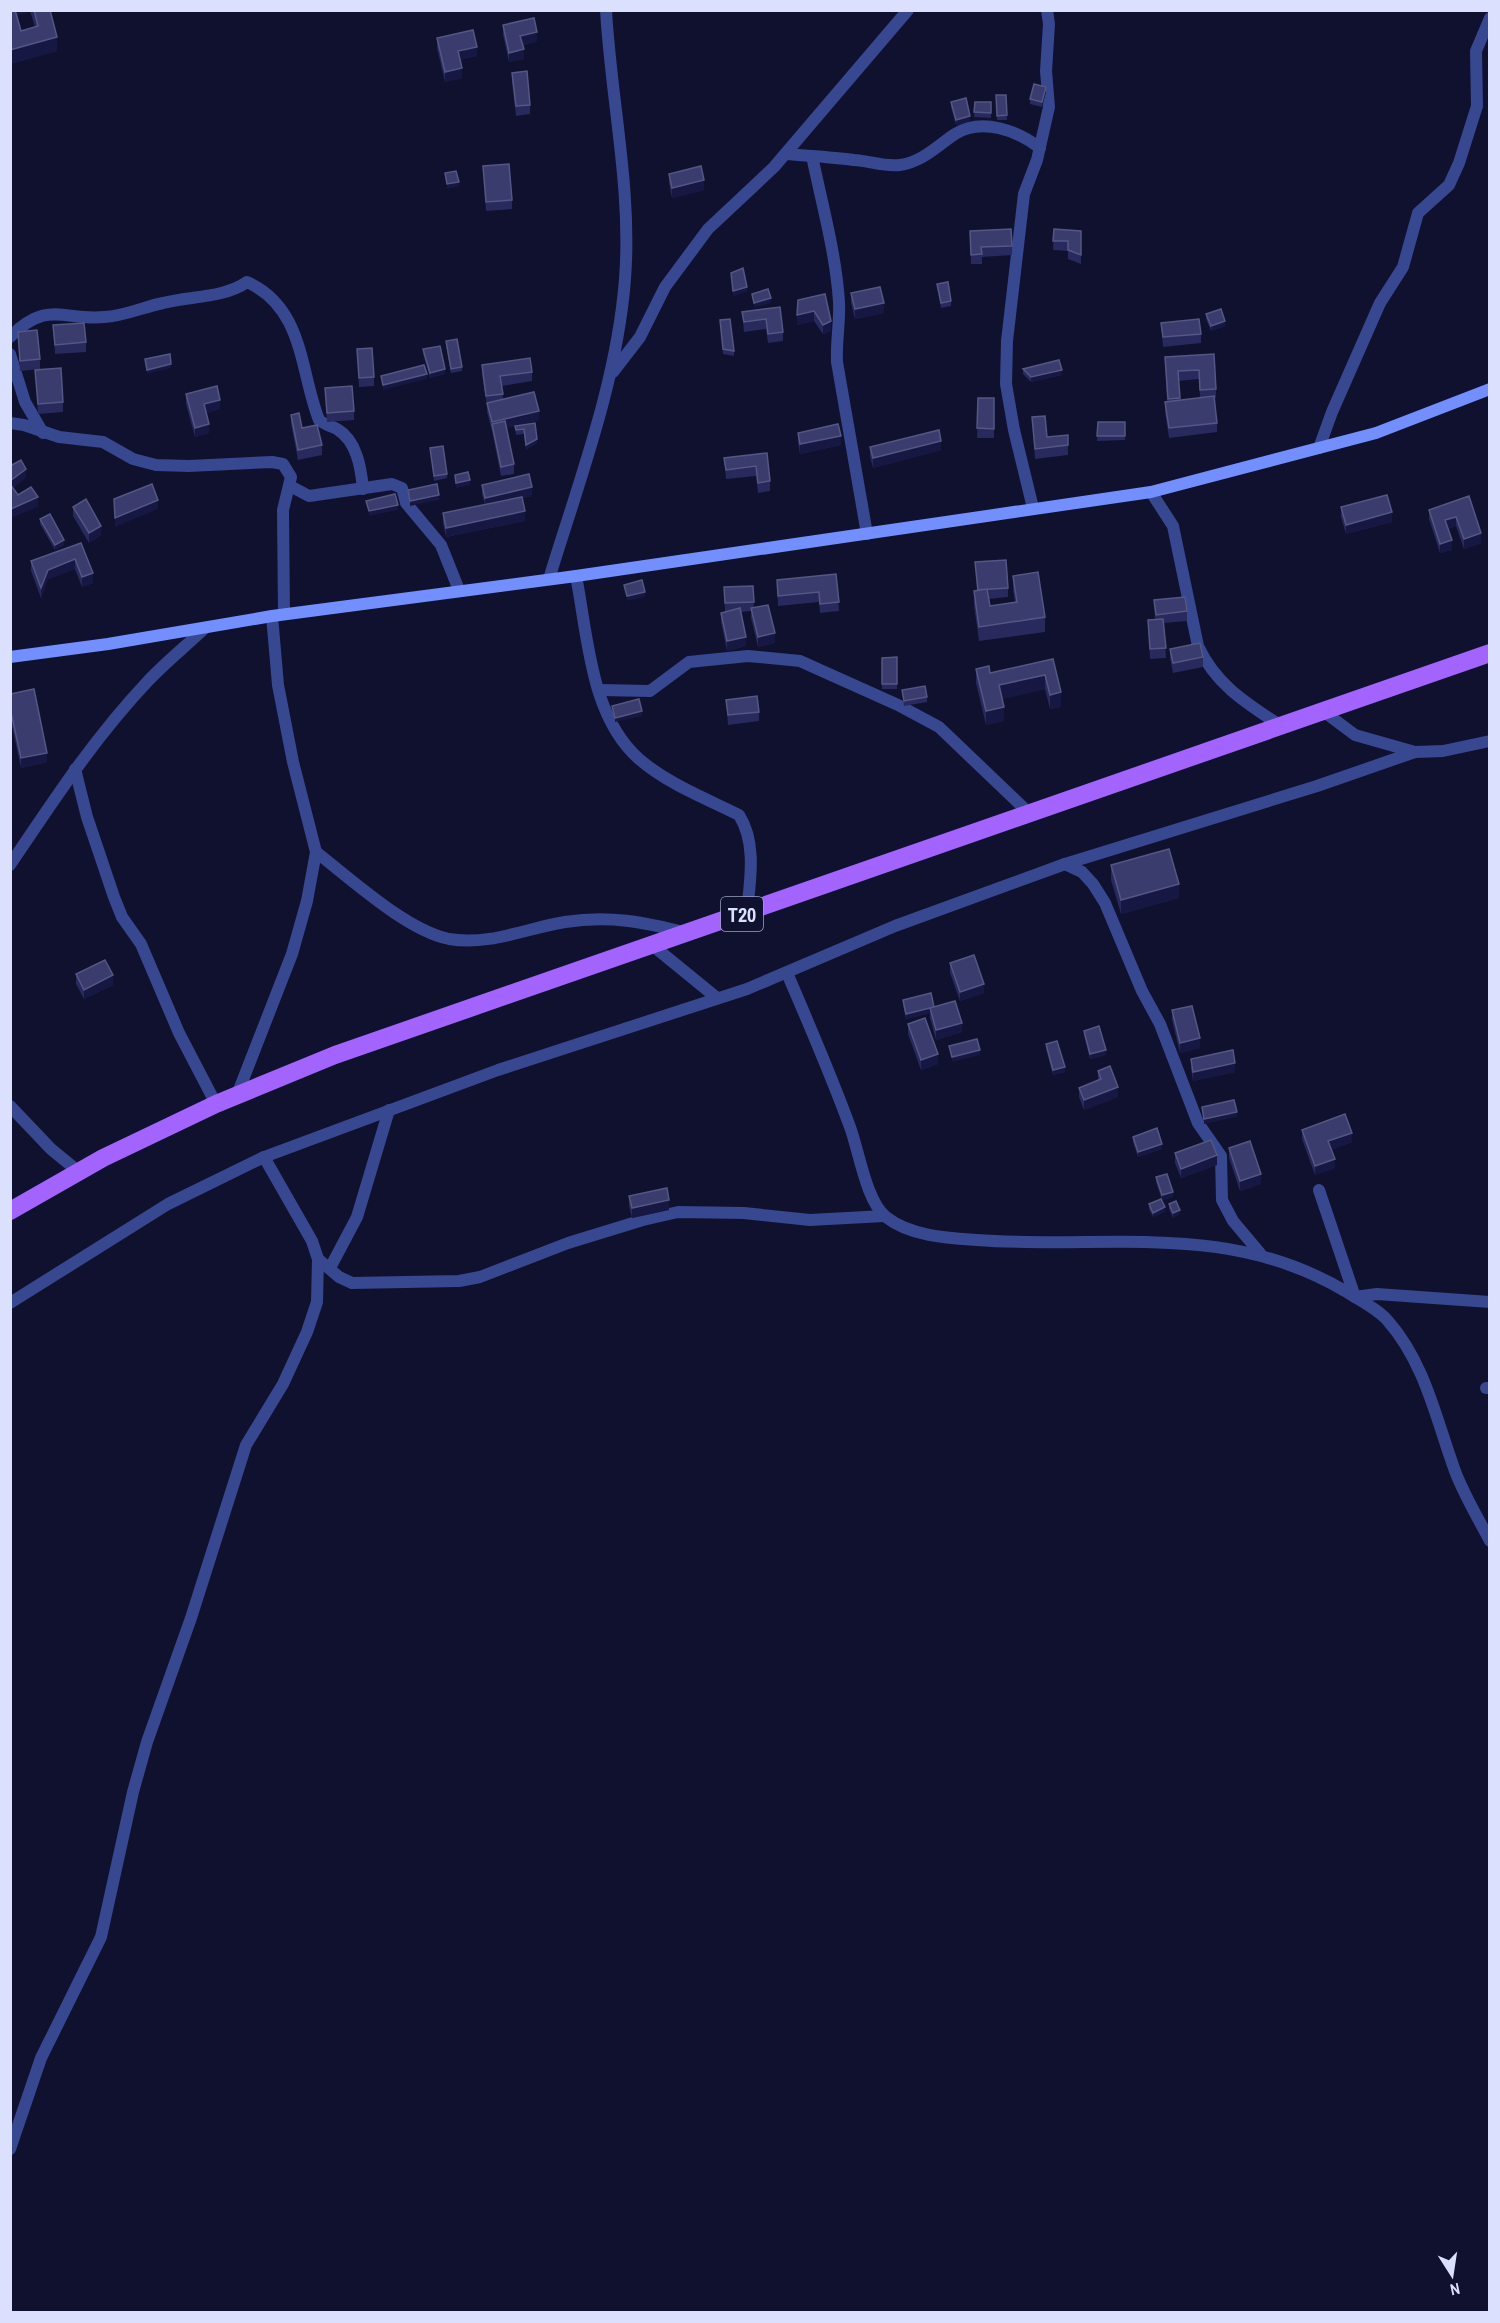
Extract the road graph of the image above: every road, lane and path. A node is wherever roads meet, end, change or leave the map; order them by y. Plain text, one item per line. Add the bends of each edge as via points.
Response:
1 (606, 10) edge
2 (909, 10) edge
3 (1047, 10) edge
4 (899, 16) edge
5 (1490, 18) edge
6 (1040, 148) junction
7 (786, 154) junction
8 (812, 156) junction
9 (10, 337) edge
10 (10, 354) edge
11 (612, 373) junction
12 (1490, 389) edge
13 (10, 423) edge
14 (43, 433) junction
15 (1319, 448) junction
16 (290, 486) junction
17 (363, 489) junction
18 (1151, 492) junction
19 (1032, 508) junction
20 (867, 534) junction
21 (576, 576) junction
22 (549, 579) junction
23 (459, 591) junction
24 (278, 615) junction
25 (205, 628) junction
26 (1490, 653) edge
27 (10, 657) edge
28 (600, 690) junction
29 (1323, 711) junction
30 (1281, 726) junction
31 (1490, 741) edge
32 (1415, 752) junction
33 (75, 770) junction
34 (1029, 813) junction
35 (316, 852) junction
36 (1065, 864) junction
37 (10, 865) edge
38 (747, 912) junction
39 (688, 933) junction
40 (652, 945) junction
41 (787, 973) junction
42 (717, 998) junction
43 (237, 1095) junction
44 (216, 1104) junction
45 (10, 1106) edge
46 (389, 1110) junction
47 (264, 1157) junction
48 (79, 1172) junction
49 (1319, 1190) dead end
50 (10, 1210) edge
51 (884, 1216) junction
52 (1261, 1254) junction
53 (318, 1259) junction
54 (330, 1268) junction
55 (1355, 1298) junction
56 (1490, 1302) edge
57 (10, 1303) edge
58 (1490, 1541) edge
59 (10, 2149) edge

1 - 11 street via 625,240 625,278
2 - 4 street
3 - 6 street via 1049,107
4 - 7 street
5 - 15 street via 1476,51 1477,106 1459,164 1449,185 1418,213 1403,267 1380,303
6 - 8 street via 1010,129 986,127 957,133 919,159 901,165
6 - 19 street via 1024,194 1007,340 1006,384
7 - 8 street
7 - 11 street via 708,229 666,287 640,337
8 - 20 street via 836,277 840,323 837,362
9 - 17 street via 22,326 50,313 89,318 121,315 160,303 231,290 247,282 274,300 287,317 307,369 319,420 350,441 361,468
10 - 14 street via 25,402
11 - 22 street
12 - 15 street via 1376,433
13 - 14 street
14 - 16 street via 103,442 133,459 156,465 283,464
15 - 18 street
16 - 17 street via 309,496
16 - 24 street via 283,510
17 - 23 street via 392,484 402,488 408,505 441,544
18 - 19 street
18 - 30 street via 1173,526 1198,646 1206,664 1237,698
19 - 20 street
20 - 21 street
21 - 22 street
21 - 28 street
22 - 23 street
23 - 24 street
24 - 25 street
24 - 35 street via 280,696
25 - 27 street
25 - 33 street via 149,680
26 - 29 main road, T20
28 - 34 street via 650,691 689,662 748,656 801,661 939,727
28 - 38 street via 616,732 640,760 686,789 739,815 749,844
29 - 30 main road, T20
29 - 32 street via 1355,735
30 - 34 main road, T20
31 - 32 street via 1443,751
32 - 36 street
33 - 37 street
33 - 44 street via 122,917 141,944 179,1033
34 - 38 main road, T20
35 - 39 street via 406,920 448,939 497,938 566,922 633,919
35 - 43 street via 292,954
36 - 41 street via 895,926
36 - 52 street via 1088,878 1105,903 1160,1024 1198,1123 1221,1156 1222,1200 1233,1221
38 - 39 main road, T20
39 - 40 main road, T20
40 - 42 street
40 - 43 main road, T20 via 335,1055
41 - 42 street
41 - 51 street via 850,1127 868,1185
42 - 46 street
43 - 44 main road, T20
44 - 48 main road, T20
45 - 48 street
46 - 47 street
46 - 54 street via 357,1217
47 - 53 street
47 - 57 street via 168,1204
48 - 50 main road, T20
49 - 55 street
51 - 52 street via 904,1228 947,1238 1212,1245
51 - 54 street via 810,1220 678,1212 608,1230 480,1277 459,1281 352,1283
52 - 55 street via 1318,1275
53 - 54 street
53 - 59 street via 317,1302 307,1332 283,1384 246,1445 147,1742 100,1937 41,2058
55 - 56 street via 1377,1293
55 - 58 street via 1387,1319 1415,1360 1456,1474

